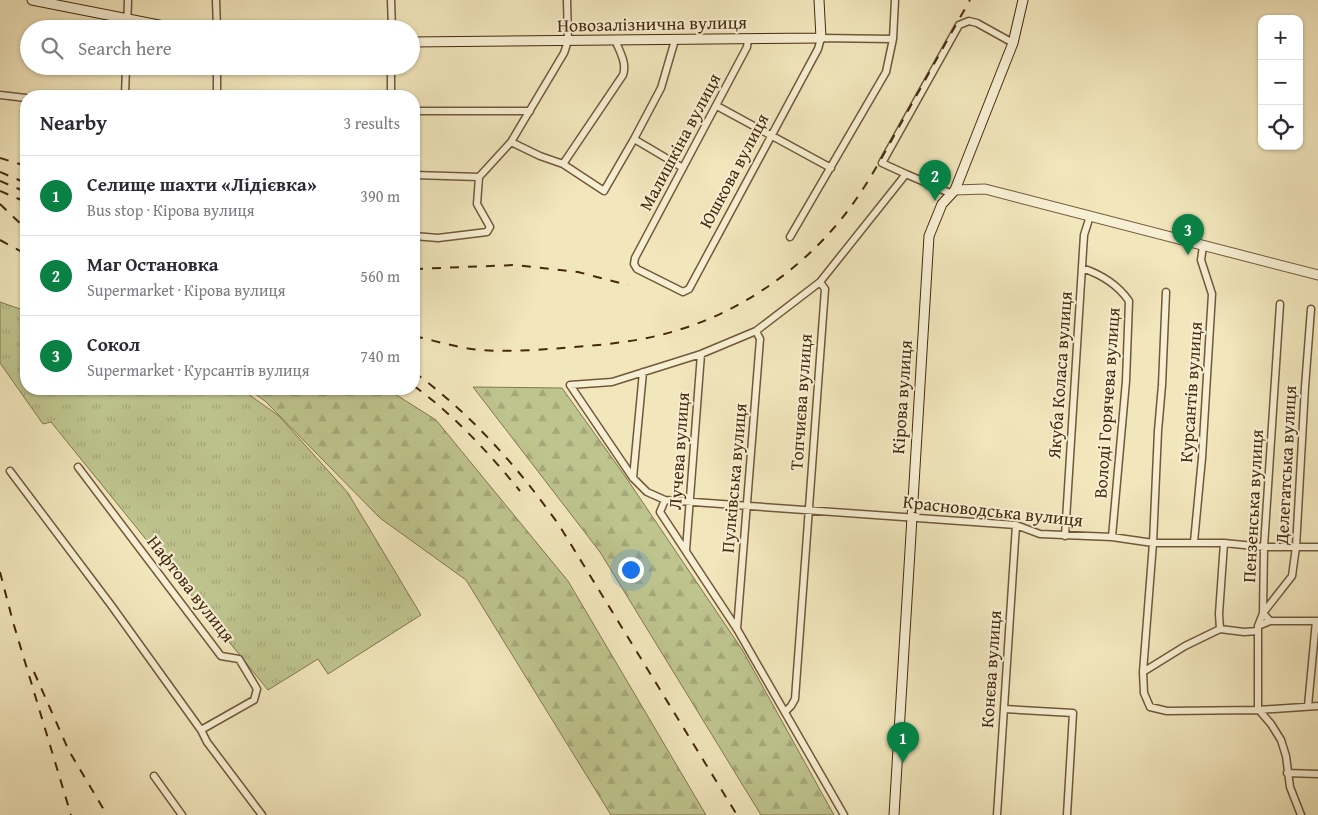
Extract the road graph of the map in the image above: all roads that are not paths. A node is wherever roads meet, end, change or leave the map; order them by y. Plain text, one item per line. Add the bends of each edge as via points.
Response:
1 (32, 0) edge
2 (128, 0) edge
3 (216, 0) edge
4 (391, 0) edge
5 (567, 0) edge
6 (819, 0) edge
7 (895, 0) edge
8 (1023, 0) edge
9 (128, 18) junction
10 (137, 20) edge
11 (217, 20) edge
12 (392, 20) edge
13 (821, 38) junction
14 (748, 39) junction
15 (893, 39) junction
16 (615, 40) junction
17 (675, 40) junction
18 (568, 41) junction
19 (420, 42) edge
20 (1013, 43) junction
21 (126, 75) edge
22 (217, 75) edge
23 (391, 75) edge
24 (125, 90) edge
25 (217, 90) edge
26 (391, 90) edge
27 (0, 95) edge
28 (20, 97) edge
29 (717, 106) junction
30 (530, 110) junction
31 (420, 111) edge
32 (772, 136) junction
33 (634, 139) junction
34 (511, 142) junction
35 (563, 164) junction
36 (683, 168) junction
37 (830, 168) junction
38 (906, 174) junction
39 (420, 175) edge
40 (479, 177) junction
41 (954, 192) junction
42 (1090, 216) junction
43 (420, 236) edge
44 (790, 236) dead end
45 (1203, 246) junction
46 (635, 258) joint
47 (1082, 268) junction
48 (1318, 275) edge
49 (820, 282) junction
50 (1166, 292) dead end
51 (1280, 304) dead end
52 (1311, 309) dead end
53 (756, 331) junction
54 (701, 354) junction
55 (643, 372) junction
56 (78, 467) dead end
57 (10, 471) dead end
58 (633, 478) junction
59 (665, 500) junction
60 (690, 502) junction
61 (747, 506) junction
62 (808, 510) junction
63 (911, 517) junction
64 (1016, 525) junction
65 (1065, 536) junction
66 (1112, 537) junction
67 (1194, 542) junction
68 (1153, 543) junction
69 (1224, 543) junction
70 (1264, 547) junction
71 (1296, 547) junction
72 (1318, 547) edge
73 (686, 551) junction
74 (1263, 613) junction
75 (1270, 621) junction
76 (1317, 621) edge
77 (737, 629) junction
78 (1220, 629) junction
79 (1258, 629) junction
80 (1144, 672) junction
81 (1308, 706) junction
82 (1318, 706) edge
83 (1004, 709) junction
84 (1258, 710) junction
85 (786, 711) junction
86 (202, 730) junction
87 (1287, 773) junction
88 (1318, 774) edge
89 (154, 776) dead end
90 (182, 815) edge
91 (262, 815) edge
92 (844, 815) edge
93 (894, 815) edge
94 (997, 815) edge
95 (1067, 815) edge
96 (1301, 815) edge

1 - 9 main road
2 - 9 street
3 - 11 street
4 - 12 street
5 - 18 street
6 - 13 main road, Юшкова вулиця
7 - 15 street
8 - 20 main road, Кірова вулиця
9 - 10 main road
13 - 14 main road, Новозалізнична вулиця
13 - 15 street, Новозалізнична вулиця
13 - 32 street, Юшкова вулиця
14 - 17 main road, Новозалізнична вулиця
14 - 29 street, Малишкіна вулиця
15 - 37 street via 886,72
16 - 17 main road, Новозалізнична вулиця
16 - 18 main road, Новозалізнична вулиця
16 - 35 street via 624,61 623,75
17 - 33 street via 661,88
18 - 19 main road, Новозалізнична вулиця
18 - 30 street
20 - 38 street via 977,23 970,21 959,25 882,163
20 - 41 main road, Кірова вулиця
21 - 24 street
22 - 25 street
23 - 26 street
27 - 28 street
29 - 32 street
29 - 36 street, Малишкіна вулиця
30 - 31 street
30 - 34 street
32 - 37 street
32 - 46 street, Юшкова вулиця via 687,292 680,292 637,269
33 - 35 street via 604,191
33 - 36 street
34 - 35 street
34 - 40 street
36 - 46 street, Малишкіна вулиця
37 - 44 street
38 - 41 street
38 - 49 street
39 - 40 street
40 - 43 street via 477,204 490,227 487,232 438,238
41 - 42 main road via 985,189
41 - 63 main road, Кірова вулиця via 942,204 929,236
42 - 45 main road
42 - 47 street, Якуба Коласа вулиця via 1084,236
45 - 48 main road
45 - 67 street, Курсантів вулиця via 1201,260 1212,296
47 - 65 street, Якуба Коласа вулиця
47 - 66 street, Володі Горячева вулиця via 1114,284 1129,301 1126,381
49 - 53 street
49 - 62 street, Топчиєва вулиця via 825,289
50 - 68 street
51 - 70 street, Пензенська вулиця
52 - 71 street, Делегатська вулиця
53 - 54 street
53 - 61 street, Пулківська вулиця via 760,339
54 - 55 street
54 - 60 street, Лучева вулиця
55 - 58 street
55 - 58 street via 612,382 570,385
56 - 86 street, Нафтова вулиця via 221,656 239,659 257,689 254,700
57 - 86 street
58 - 59 street via 647,492
59 - 60 street, Красноводська вулиця
59 - 73 street via 660,512
60 - 61 street, Красноводська вулиця
60 - 73 street, Лучева вулиця
61 - 62 street, Красноводська вулиця
61 - 77 street, Пулківська вулиця
62 - 63 street, Красноводська вулиця
62 - 85 street, Топчиєва вулиця via 795,699
63 - 64 street, Красноводська вулиця
63 - 93 main road, Кірова вулиця
64 - 65 street, Красноводська вулиця via 1040,534
64 - 83 street, Конєва вулиця
65 - 66 street, Красноводська вулиця
66 - 68 street, Красноводська вулиця
67 - 68 street, Красноводська вулиця
67 - 69 street, Красноводська вулиця
68 - 80 street
69 - 70 street, Красноводська вулиця
69 - 78 street
70 - 71 street, Красноводська вулиця
70 - 74 street, Пензенська вулиця
71 - 72 street, Красноводська вулиця
71 - 74 street, Делегатська вулиця via 1292,576
73 - 77 street
74 - 75 street
74 - 79 street, Пензенська вулиця
75 - 76 street
75 - 79 street
76 - 81 street
77 - 85 street
78 - 79 street via 1244,632
78 - 80 street
79 - 84 street, Пензенська вулиця
80 - 84 street via 1144,693 1150,707 1167,711
81 - 82 street
81 - 84 street
83 - 94 street, Конєва вулиця
83 - 95 street via 1073,714
84 - 87 street via 1281,740
85 - 92 street
86 - 91 street via 207,742
87 - 88 street
87 - 96 street
89 - 90 street

